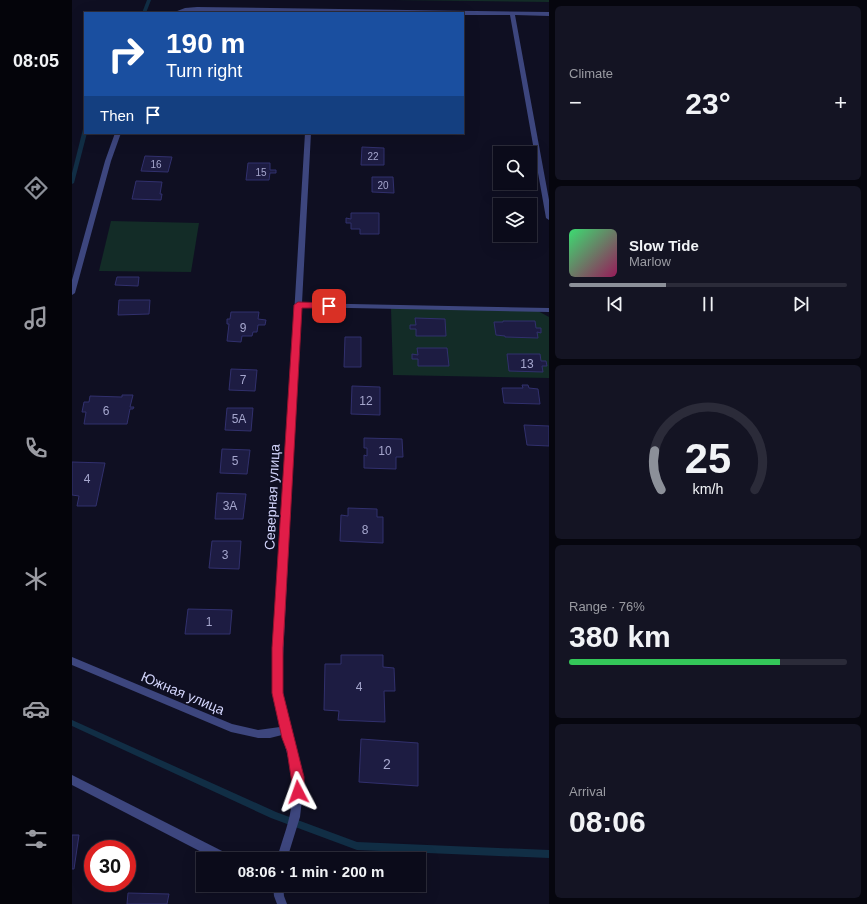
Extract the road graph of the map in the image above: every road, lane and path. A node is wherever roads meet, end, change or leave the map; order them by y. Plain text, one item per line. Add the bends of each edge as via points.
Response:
1 (178, 12) edge
2 (315, 12) edge
3 (464, 13) edge
4 (512, 14) junction
5 (549, 14) edge
6 (118, 134) edge
7 (308, 134) edge
8 (549, 218) edge
9 (72, 293) edge
10 (298, 305) junction
11 (549, 310) edge
12 (72, 661) edge
13 (285, 730) junction
14 (72, 780) edge
15 (212, 852) edge
16 (284, 852) edge
17 (278, 892) edge
18 (282, 904) edge

1 - 2 street
3 - 4 street
4 - 5 street
4 - 8 street
6 - 9 street
7 - 10 street, Северная улица
10 - 11 street
10 - 13 street, Северная улица via 278,648 277,693
12 - 13 street, Южная улица via 231,728 265,735
13 - 16 street, Северная улица via 293,751 298,777 297,806
14 - 15 street
17 - 18 street

